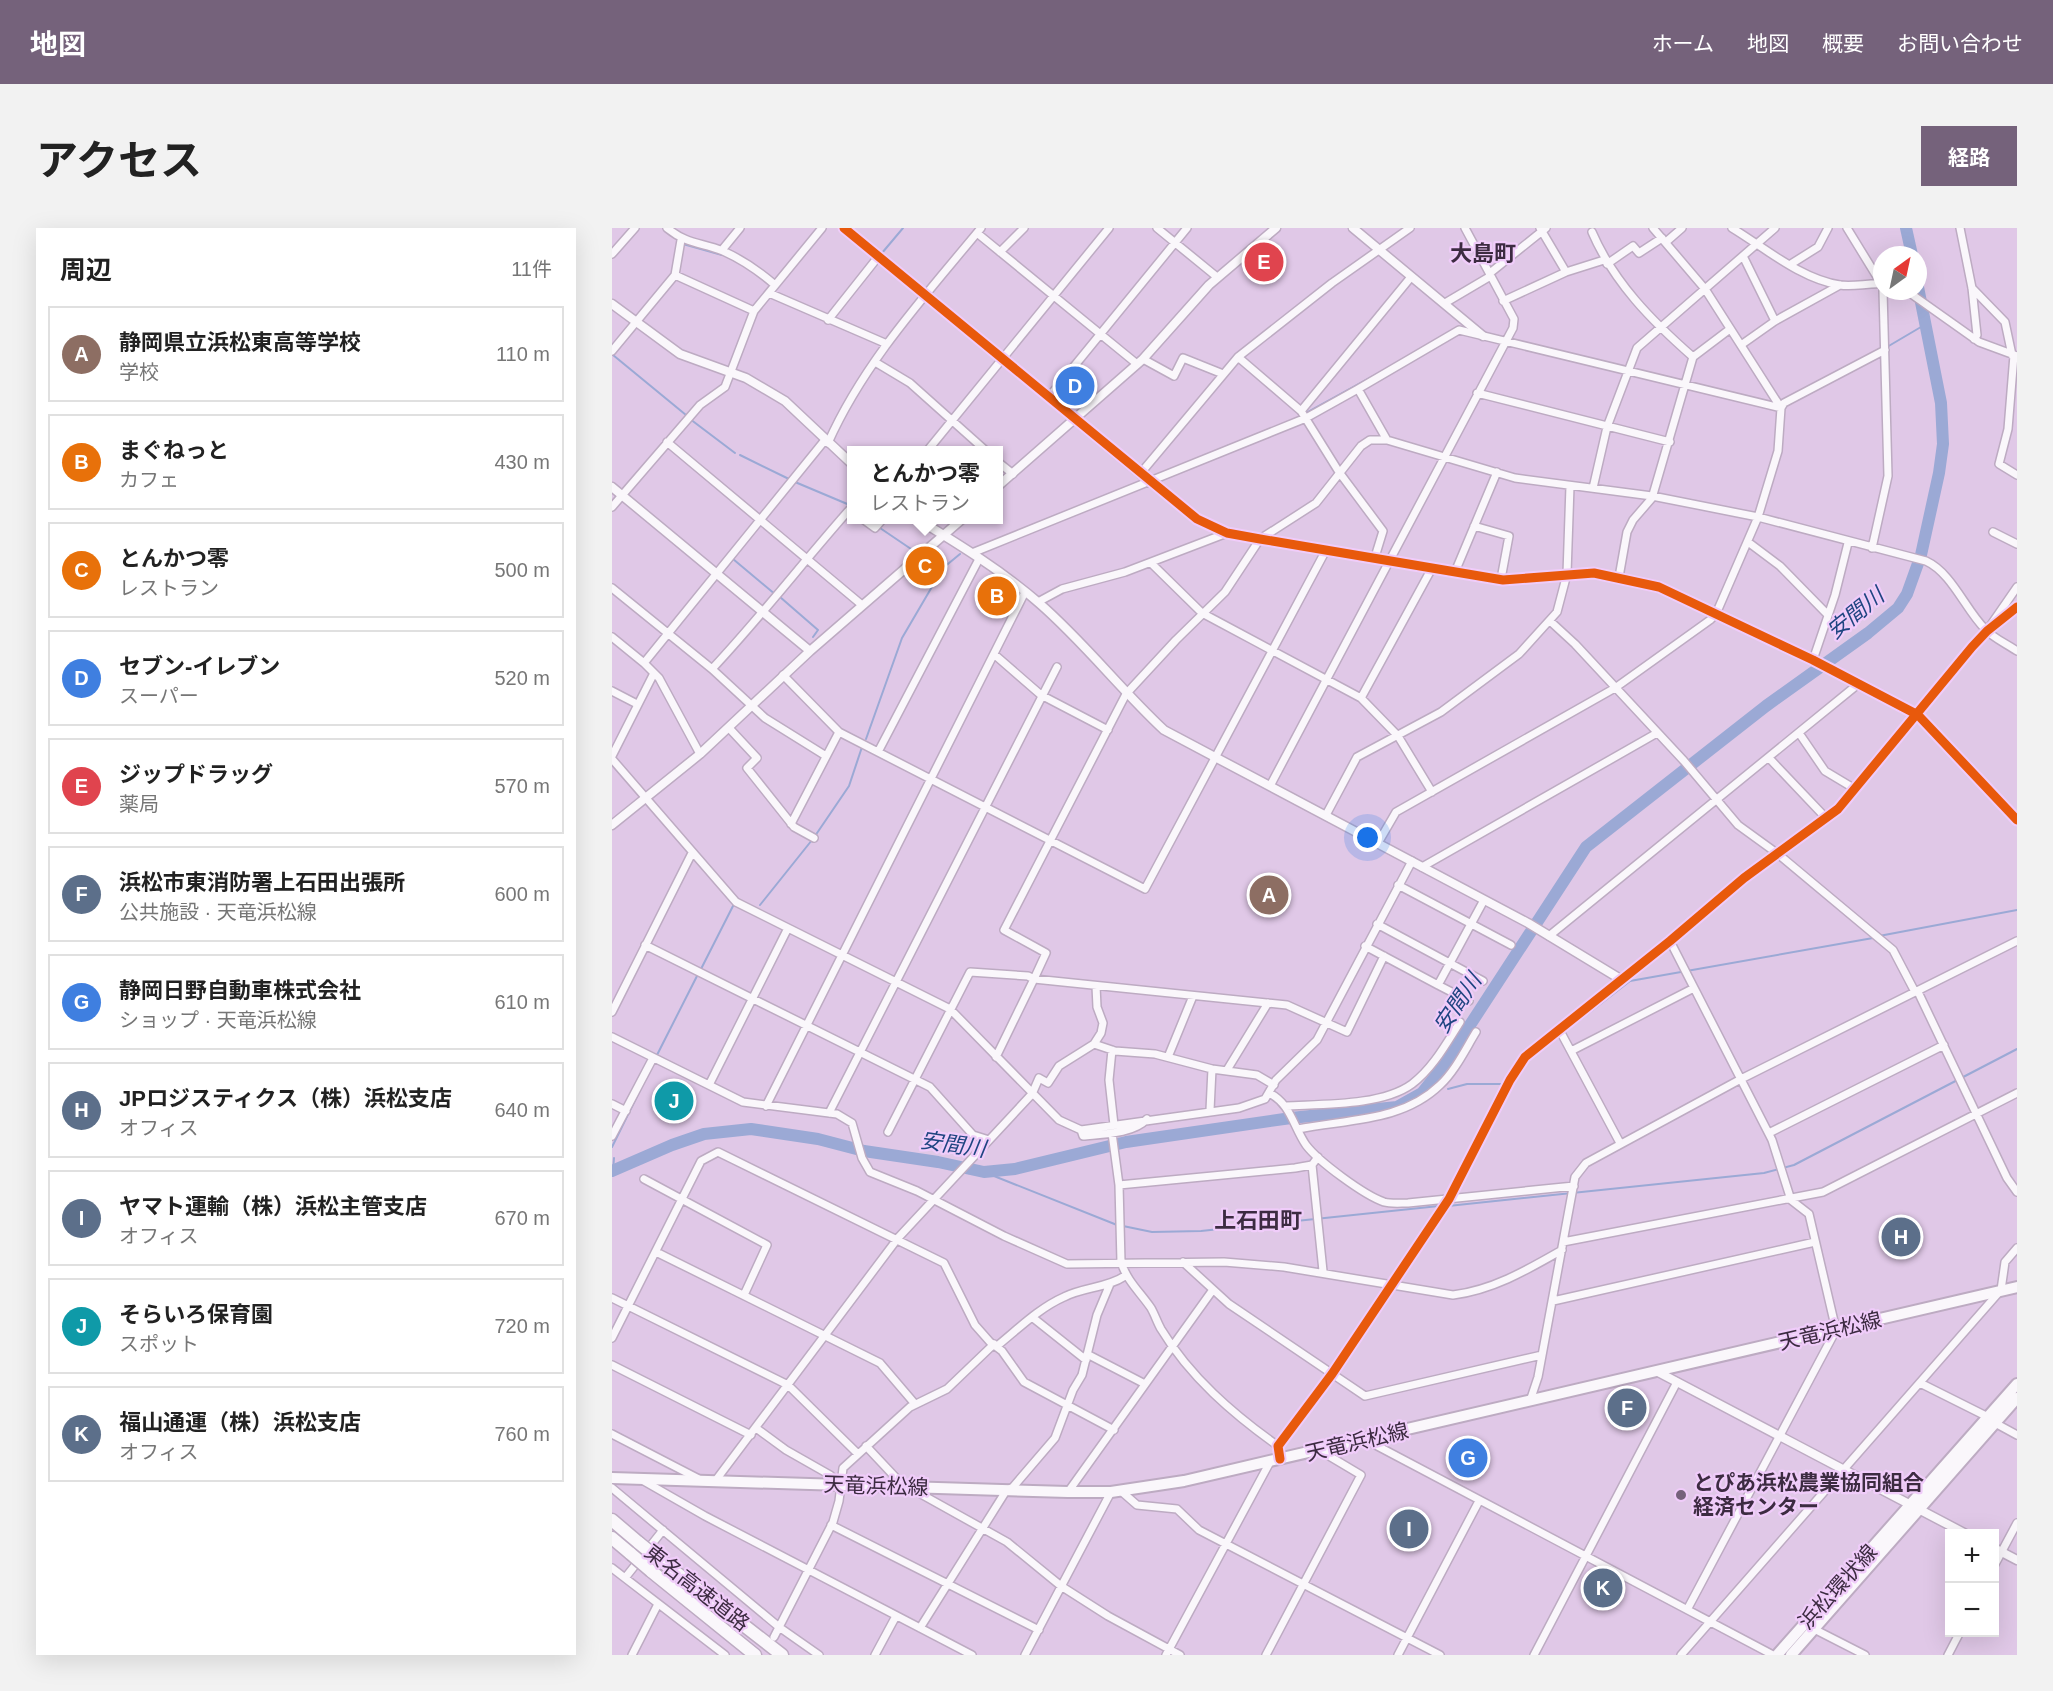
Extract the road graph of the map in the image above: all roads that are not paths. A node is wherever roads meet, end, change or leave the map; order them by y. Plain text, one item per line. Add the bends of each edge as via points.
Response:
1 (635, 228) edge
2 (667, 228) edge
3 (740, 228) edge
4 (822, 228) edge
5 (844, 228) edge
6 (1024, 228) edge
7 (1109, 228) edge
8 (1157, 228) edge
9 (1187, 228) edge
10 (1276, 228) edge
11 (1353, 228) edge
12 (1410, 228) edge
13 (1465, 228) edge
14 (1653, 228) edge
15 (1682, 228) edge
16 (1732, 228) edge
17 (1775, 228) edge
18 (1828, 228) edge
19 (1847, 228) edge
20 (1960, 228) edge
21 (1542, 229) edge
22 (1593, 229) edge
23 (979, 230) edge
24 (681, 240) junction
25 (1664, 240) junction
26 (1175, 243) junction
27 (1758, 244) junction
28 (1379, 249) junction
29 (722, 250) junction
30 (1000, 252) junction
31 (612, 254) edge
32 (1743, 256) junction
33 (878, 257) junction
34 (1606, 262) junction
35 (1791, 264) junction
36 (1873, 270) edge
37 (1566, 272) junction
38 (1490, 273) junction
39 (675, 275) junction
40 (1217, 277) junction
41 (1411, 277) junction
42 (1873, 284) edge
43 (775, 285) junction
44 (1840, 285) junction
45 (1972, 288) junction
46 (1705, 289) junction
47 (769, 293) junction
48 (926, 296) junction
49 (1053, 296) junction
50 (1883, 300) edge
51 (1921, 300) edge
52 (1503, 301) junction
53 (612, 303) edge
54 (1445, 303) junction
55 (754, 311) junction
56 (828, 320) junction
57 (1775, 321) junction
58 (637, 323) junction
59 (1659, 327) junction
60 (1730, 329) junction
61 (1100, 333) junction
62 (1483, 336) junction
63 (1974, 339) junction
64 (1506, 342) junction
65 (887, 344) junction
66 (1742, 345) junction
67 (1885, 349) junction
68 (612, 351) edge
69 (2014, 355) edge
70 (1238, 357) junction
71 (1693, 357) junction
72 (1002, 358) junction
73 (875, 362) junction
74 (1140, 362) junction
75 (1626, 370) junction
76 (730, 371) junction
77 (1223, 374) junction
78 (1685, 383) junction
79 (1358, 389) junction
80 (1478, 393) junction
81 (1048, 397) junction
82 (1781, 408) junction
83 (1301, 411) junction
84 (1306, 418) junction
85 (1076, 419) junction
86 (950, 421) junction
87 (1607, 427) junction
88 (1387, 440) junction
89 (667, 442) junction
90 (826, 442) junction
91 (1670, 442) junction
92 (931, 446) edge
93 (980, 446) edge
94 (1444, 457) junction
95 (847, 460) edge
96 (1003, 465) edge
97 (1340, 472) junction
98 (1497, 472) junction
99 (1013, 474) junction
100 (1140, 474) junction
101 (2017, 475) edge
102 (1150, 482) junction
103 (1003, 483) edge
104 (1570, 486) junction
105 (612, 487) edge
106 (1593, 488) junction
107 (622, 495) junction
108 (1652, 496) junction
109 (612, 507) edge
110 (847, 512) edge
111 (1758, 517) junction
112 (761, 520) junction
113 (927, 524) edge
114 (956, 524) edge
115 (1474, 526) junction
116 (1993, 532) dead end
117 (1227, 533) junction
118 (944, 535) junction
119 (1260, 539) junction
120 (1748, 542) junction
121 (1848, 543) junction
122 (2017, 544) edge
123 (1872, 548) junction
124 (1326, 550) junction
125 (975, 556) junction
126 (1374, 557) junction
127 (808, 560) junction
128 (1390, 561) junction
129 (1151, 562) junction
130 (1432, 568) junction
131 (1455, 572) junction
132 (717, 573) junction
133 (1567, 574) junction
134 (1619, 577) junction
135 (1501, 579) junction
136 (2017, 587) edge
137 (612, 588) edge
138 (1025, 592) junction
139 (1038, 602) junction
140 (862, 605) junction
141 (2017, 607) edge
142 (765, 612) junction
143 (1202, 613) junction
144 (1716, 615) junction
145 (1828, 615) junction
146 (1550, 621) junction
147 (1986, 631) junction
148 (667, 634) junction
149 (612, 637) edge
150 (810, 651) junction
151 (1272, 651) junction
152 (2017, 651) edge
153 (995, 655) junction
154 (1813, 660) junction
155 (644, 663) junction
156 (1057, 667) dead end
157 (711, 669) junction
158 (654, 673) junction
159 (783, 675) junction
160 (1326, 680) junction
161 (1857, 685) junction
162 (1615, 688) junction
163 (612, 691) edge
164 (1126, 694) junction
165 (1041, 695) junction
166 (1361, 698) junction
167 (637, 704) junction
168 (751, 706) junction
169 (1918, 715) junction
170 (729, 728) junction
171 (1108, 730) junction
172 (839, 732) junction
173 (1657, 733) junction
174 (1799, 733) junction
175 (1398, 736) junction
176 (878, 752) junction
177 (700, 754) junction
178 (826, 756) junction
179 (1217, 757) junction
180 (612, 758) edge
181 (1769, 758) junction
182 (931, 780) junction
183 (1270, 786) junction
184 (1855, 789) junction
185 (1432, 792) junction
186 (647, 799) junction
187 (1718, 800) junction
188 (984, 807) junction
189 (1326, 815) junction
190 (1826, 818) junction
191 (2017, 820) edge
192 (791, 824) junction
193 (612, 825) edge
194 (814, 838) dead end
195 (1051, 841) junction
196 (1378, 843) junction
197 (692, 853) junction
198 (1778, 854) junction
199 (1412, 861) junction
200 (1422, 867) junction
201 (1398, 885) junction
202 (1484, 900) junction
203 (1377, 924) junction
204 (1471, 924) junction
205 (788, 928) junction
206 (1545, 934) junction
207 (2017, 940) edge
208 (1670, 941) junction
209 (645, 945) junction
210 (1510, 945) dead end
211 (1365, 946) junction
212 (842, 955) junction
213 (1384, 956) junction
214 (1449, 963) junction
215 (1034, 979) junction
216 (1622, 980) junction
217 (895, 981) junction
218 (1483, 981) dead end
219 (1438, 985) junction
220 (1096, 986) junction
221 (1694, 988) junction
222 (1914, 990) junction
223 (1193, 996) junction
224 (753, 998) junction
225 (1469, 1001) dead end
226 (1268, 1004) junction
227 (950, 1009) junction
228 (612, 1012) edge
229 (1326, 1022) junction
230 (1460, 1022) dead end
231 (807, 1026) junction
232 (1559, 1029) junction
233 (1476, 1032) dead end
234 (612, 1037) edge
235 (1094, 1044) junction
236 (1944, 1045) junction
237 (1112, 1050) junction
238 (1571, 1051) junction
239 (860, 1052) junction
240 (996, 1057) junction
241 (1168, 1057) junction
242 (653, 1058) junction
243 (1212, 1069) junction
244 (1227, 1070) junction
245 (915, 1079) junction
246 (1741, 1079) junction
247 (709, 1085) junction
248 (1274, 1085) junction
249 (1269, 1093) junction
250 (2017, 1093) edge
251 (1032, 1094) junction
252 (612, 1104) edge
253 (766, 1106) junction
254 (1286, 1106) junction
255 (1210, 1110) junction
256 (626, 1111) junction
257 (829, 1113) junction
258 (1977, 1114) junction
259 (1298, 1129) junction
260 (1113, 1131) junction
261 (888, 1132) dead end
262 (1768, 1134) junction
263 (612, 1136) edge
264 (988, 1140) junction
265 (1620, 1143) junction
266 (1318, 1157) junction
267 (1312, 1165) junction
268 (644, 1179) dead end
269 (1119, 1185) junction
270 (1574, 1187) junction
271 (2017, 1191) edge
272 (681, 1199) junction
273 (933, 1199) junction
274 (1448, 1200) junction
275 (1791, 1200) junction
276 (898, 1238) junction
277 (1815, 1242) junction
278 (1563, 1246) junction
279 (2017, 1248) edge
280 (656, 1252) junction
281 (1121, 1262) junction
282 (1183, 1262) junction
283 (1323, 1271) junction
284 (1125, 1276) junction
285 (1110, 1284) junction
286 (1392, 1284) junction
287 (2017, 1287) edge
288 (2001, 1290) junction
289 (1212, 1291) junction
290 (744, 1295) junction
291 (612, 1298) edge
292 (1553, 1301) junction
293 (628, 1306) junction
294 (1032, 1317) junction
295 (1836, 1330) junction
296 (825, 1335) junction
297 (612, 1338) edge
298 (995, 1345) junction
299 (1172, 1345) junction
300 (1542, 1355) junction
301 (1086, 1357) junction
302 (612, 1365) edge
303 (1658, 1372) junction
304 (1332, 1374) junction
305 (1677, 1382) junction
306 (1920, 1383) junction
307 (788, 1384) junction
308 (1145, 1384) junction
309 (2017, 1384) edge
310 (2017, 1398) edge
311 (1529, 1402) junction
312 (915, 1404) junction
313 (1066, 1405) junction
314 (1991, 1420) junction
315 (756, 1428) junction
316 (1114, 1430) junction
317 (612, 1434) edge
318 (2017, 1434) edge
319 (751, 1435) junction
320 (1780, 1436) junction
321 (1366, 1440) junction
322 (866, 1446) junction
323 (1278, 1446) junction
324 (1319, 1450) junction
325 (858, 1454) junction
326 (1275, 1460) junction
327 (1844, 1469) junction
328 (612, 1478) edge
329 (640, 1478) junction
330 (701, 1480) junction
331 (716, 1480) junction
332 (841, 1485) junction
333 (905, 1487) junction
334 (612, 1488) edge
335 (1006, 1491) junction
336 (1116, 1491) junction
337 (1068, 1492) junction
338 (1479, 1501) junction
339 (1915, 1507) junction
340 (612, 1520) edge
341 (2017, 1523) edge
342 (831, 1525) junction
343 (983, 1528) junction
344 (1958, 1529) edge
345 (663, 1530) junction
346 (612, 1538) edge
347 (1225, 1544) junction
348 (1999, 1549) edge
349 (1999, 1551) edge
350 (1585, 1556) junction
351 (2017, 1560) edge
352 (612, 1568) edge
353 (810, 1570) junction
354 (625, 1578) junction
355 (947, 1583) junction
356 (1304, 1585) junction
357 (1061, 1586) junction
358 (658, 1604) junction
359 (1688, 1608) junction
360 (896, 1616) junction
361 (1711, 1621) junction
362 (779, 1627) junction
363 (921, 1628) junction
364 (1814, 1629) junction
365 (1039, 1630) junction
366 (774, 1637) dead end
367 (1407, 1637) junction
368 (1957, 1637) edge
369 (1168, 1652) edge
370 (632, 1655) edge
371 (724, 1655) edge
372 (755, 1655) edge
373 (782, 1655) edge
374 (819, 1655) edge
375 (875, 1655) edge
376 (972, 1655) edge
377 (1025, 1655) edge
378 (1180, 1655) edge
379 (1266, 1655) edge
380 (1398, 1655) edge
381 (1440, 1655) edge
382 (1534, 1655) edge
383 (1681, 1655) edge
384 (1773, 1655) edge
385 (1777, 1655) edge
386 (1791, 1655) edge
387 (1865, 1655) edge
388 (1948, 1655) edge

1 - 31 street
2 - 24 street
3 - 29 street
4 - 43 street
5 - 33 street
6 - 30 street
7 - 49 street
8 - 26 street
9 - 26 street
10 - 40 street
11 - 28 street
12 - 28 street
13 - 38 street
14 - 25 street
15 - 25 street
16 - 27 street
17 - 27 street
18 - 35 street via 1818,247
19 - 36 street
20 - 45 street
21 - 37 street
21 - 38 street
22 - 34 street
23 - 30 street
23 - 48 street
24 - 29 street
24 - 39 street
25 - 34 street via 1639,253 1633,246
25 - 46 street
26 - 40 street
26 - 61 street
27 - 32 street
27 - 35 street
28 - 41 street
28 - 70 street
29 - 43 street via 754,267
30 - 49 street
32 - 46 street
32 - 57 street
33 - 48 street
33 - 56 street
34 - 37 street
34 - 59 street
35 - 44 street
37 - 52 street
38 - 52 street
38 - 54 street
39 - 55 street
39 - 58 street
40 - 74 street
41 - 54 street
41 - 83 street
42 - 44 street
43 - 47 street
44 - 57 street
45 - 63 street via 1977,335
45 - 69 street via 2005,322
46 - 59 street
46 - 60 street
47 - 55 street
47 - 56 street
48 - 65 street
48 - 72 street
49 - 61 street
49 - 72 street
50 - 67 street
51 - 63 street
52 - 64 street via 1514,319
53 - 58 street
54 - 62 street
55 - 76 street
56 - 65 street
57 - 66 street
58 - 68 street
58 - 76 street via 680,354
59 - 71 street
59 - 75 street via 1637,348
60 - 66 street
60 - 71 street
61 - 74 street
61 - 81 street
62 - 64 street
62 - 79 street via 1459,330
63 - 69 street
64 - 75 street
64 - 80 street
65 - 73 street
66 - 82 street
67 - 82 street
67 - 123 street via 1888,476
69 - 101 street via 2008,429 1999,464
70 - 77 street
70 - 83 street
71 - 78 street
72 - 81 street
72 - 86 street
73 - 86 street via 910,382
73 - 90 street
74 - 77 street via 1174,376 1183,358
74 - 85 street
75 - 78 street
75 - 87 street
76 - 89 street via 725,387 700,405
76 - 90 street via 785,401
77 - 100 street
78 - 82 street
78 - 91 street
79 - 84 street
79 - 88 street
80 - 87 street
80 - 94 street
81 - 85 street
82 - 111 street via 1778,451
83 - 84 street
84 - 97 street
84 - 102 street
85 - 99 street
85 - 100 street
86 - 92 street
86 - 93 street
87 - 91 street
87 - 106 street
88 - 94 street
88 - 97 street via 1370,440 1361,446
89 - 107 street
89 - 112 street
90 - 95 street
90 - 112 street
91 - 108 street
94 - 98 street
94 - 128 street
96 - 99 street
97 - 119 street via 1316,503
97 - 126 street via 1383,531
98 - 104 street
98 - 115 street
99 - 103 street
100 - 102 street
102 - 117 street via 1197,519
102 - 125 street
104 - 106 street
104 - 133 street
105 - 107 street
106 - 108 street
107 - 109 street
107 - 132 street
108 - 111 street
108 - 134 street via 1627,532
110 - 127 street
111 - 120 street
111 - 121 street
112 - 127 street
112 - 132 street
113 - 118 street
114 - 118 street
115 - 131 street
115 - 135 street via 1509,536
116 - 122 street
117 - 119 street
117 - 129 street
118 - 125 street
118 - 140 street
119 - 124 street
119 - 143 street via 1225,592
120 - 144 street
120 - 145 street via 1780,567
121 - 123 street
121 - 145 street
123 - 147 street via 1934,565
124 - 126 street
124 - 151 street
125 - 138 street
125 - 176 street
126 - 128 street
127 - 140 street
127 - 142 street
128 - 130 street
128 - 160 street
129 - 139 street via 1062,588
129 - 143 street
130 - 131 street
130 - 166 street
131 - 135 street
132 - 142 street
132 - 148 street
133 - 134 street
133 - 135 street
133 - 146 street via 1557,612
134 - 144 street via 1659,587
136 - 147 street
137 - 148 street
138 - 139 street
138 - 153 street
139 - 164 street
140 - 150 street
141 - 147 street
142 - 150 street
142 - 157 street
143 - 151 street
143 - 164 street
144 - 154 street
144 - 162 street
145 - 154 street
146 - 162 street
146 - 175 street via 1507,664 1441,712
147 - 152 street
147 - 169 street
148 - 155 street
148 - 157 street
149 - 155 street
150 - 159 street
151 - 160 street
151 - 179 street
153 - 165 street
153 - 182 street
154 - 161 street
155 - 158 street
156 - 165 street
157 - 168 street
158 - 167 street
158 - 177 street
159 - 168 street
159 - 172 street
160 - 166 street
160 - 183 street
161 - 169 street
161 - 174 street
162 - 173 street
162 - 185 street
163 - 167 street
164 - 171 street
164 - 179 street via 1164,730
165 - 171 street
165 - 188 street
166 - 175 street
167 - 180 street
168 - 170 street
168 - 178 street via 780,729
169 - 184 street
169 - 191 street
170 - 177 street
170 - 192 street via 756,758 747,768
171 - 195 street
172 - 176 street
172 - 178 street
173 - 187 street
173 - 200 street
174 - 181 street
174 - 184 street via 1825,771
175 - 185 street
175 - 189 street via 1357,757
176 - 182 street
177 - 186 street
178 - 192 street
179 - 183 street
179 - 195 street via 1145,889
180 - 186 street
181 - 187 street
181 - 190 street
182 - 188 street
182 - 212 street
183 - 189 street
184 - 190 street
185 - 196 street via 1396,812
186 - 193 street
186 - 197 street
187 - 198 street via 1738,825
187 - 206 street
188 - 195 street
188 - 217 street
189 - 196 street
190 - 198 street
192 - 194 street
195 - 215 street via 1004,930 1046,953
196 - 199 street
197 - 205 street via 736,902
197 - 209 street
198 - 208 street
198 - 222 street via 1893,950
199 - 200 street
199 - 201 street
200 - 202 street
201 - 203 street
201 - 204 street
202 - 204 street
202 - 206 street
203 - 211 street
203 - 214 street
204 - 210 street
204 - 214 street
205 - 212 street
205 - 224 street
206 - 216 street
207 - 222 street
208 - 216 street
208 - 221 street
209 - 224 street
209 - 228 street
211 - 213 street
211 - 229 street
212 - 217 street
212 - 231 street
213 - 219 street
213 - 229 street via 1347,1032
214 - 218 street
214 - 219 street
215 - 220 street
215 - 227 street via 970,972
215 - 240 street
216 - 232 street
217 - 227 street
217 - 239 street
219 - 225 street
220 - 223 street
220 - 235 street via 1103,1023
221 - 238 street
221 - 246 street
222 - 236 street
222 - 246 street
223 - 226 street
223 - 241 street
224 - 231 street
224 - 247 street
226 - 229 street via 1287,1005
226 - 244 street
227 - 240 street
227 - 245 street
229 - 248 street via 1305,1055
230 - 254 street via 1438,1058 1411,1085 1371,1099
231 - 239 street
231 - 253 street
232 - 238 street
232 - 274 street via 1525,1057 1510,1080
233 - 259 street via 1442,1084 1404,1110
234 - 242 street
235 - 237 street
235 - 251 street via 1059,1066 1048,1083 1039,1078
236 - 258 street
236 - 262 street
237 - 241 street
237 - 260 street via 1109,1080
238 - 265 street
239 - 245 street
239 - 257 street
240 - 251 street
241 - 243 street
242 - 247 street
242 - 256 street
243 - 244 street
243 - 255 street
244 - 248 street via 1257,1075
245 - 261 street
245 - 264 street via 930,1087 973,1135
246 - 262 street
246 - 265 street
247 - 253 street via 743,1102
248 - 249 street
249 - 254 street
249 - 255 street via 1256,1104
250 - 258 street
251 - 260 street via 1059,1120 1082,1130
251 - 264 street
252 - 256 street
253 - 257 street
254 - 259 street
255 - 260 street via 1147,1119
256 - 263 street
257 - 273 street via 853,1126 870,1172
258 - 271 street
258 - 275 street via 1823,1192
259 - 266 street
260 - 269 street
262 - 275 street
264 - 273 street
265 - 270 street via 1586,1163 1578,1171
266 - 267 street
266 - 274 street via 1386,1203
267 - 269 street
267 - 283 street
268 - 272 street
269 - 281 street
270 - 274 street
270 - 278 street
272 - 276 street via 700,1161 718,1152
272 - 280 street
272 - 290 street via 767,1245
273 - 276 street
273 - 281 street via 1067,1264
274 - 286 street
275 - 277 street via 1809,1214
275 - 278 street
276 - 296 street
276 - 298 street via 944,1263 975,1325
277 - 292 street
277 - 295 street
278 - 286 street via 1514,1277 1473,1292 1435,1294
278 - 292 street
279 - 288 street via 2005,1262
280 - 290 street
280 - 293 street
281 - 282 street
281 - 284 street
282 - 283 street
282 - 289 street
283 - 286 street
284 - 285 street
284 - 299 street
285 - 294 street via 1064,1296
285 - 301 street
286 - 304 street
287 - 288 main road, 天竜浜松線
288 - 295 main road, 天竜浜松線
288 - 306 street
289 - 299 street
289 - 304 street
290 - 296 street
291 - 293 street
292 - 300 street
293 - 297 street
293 - 307 street
294 - 298 street
294 - 301 street
295 - 303 main road, 天竜浜松線
295 - 320 street
296 - 307 street
296 - 312 street via 880,1363
298 - 312 street via 947,1389
298 - 313 street via 1024,1382
299 - 308 street
299 - 323 street via 1235,1415
300 - 304 street via 1365,1396
300 - 311 street
301 - 308 street
301 - 313 street via 1082,1375
302 - 319 street
303 - 305 street
303 - 311 main road, 天竜浜松線
304 - 323 street
305 - 320 street
305 - 350 street
306 - 314 street
306 - 327 street
307 - 315 street
307 - 325 street
308 - 316 street
309 - 314 main road, 浜松環状線
310 - 314 main road, 浜松環状線
311 - 321 main road, 天竜浜松線
312 - 322 street
313 - 316 street
313 - 335 street via 1055,1438
314 - 318 street
314 - 339 main road, 浜松環状線
315 - 319 street
315 - 332 street
316 - 337 street
317 - 330 street
319 - 331 street
320 - 327 street
320 - 359 street
321 - 324 main road, 天竜浜松線
321 - 338 street
322 - 325 street
322 - 333 street
323 - 326 street
324 - 326 main road, 天竜浜松線
324 - 356 street via 1361,1475
325 - 332 street via 843,1468
326 - 336 main road, 天竜浜松線 via 1184,1481
326 - 347 street
327 - 339 street
327 - 361 street
328 - 329 main road, 天竜浜松線
329 - 330 main road, 天竜浜松線
329 - 353 street
330 - 331 main road, 天竜浜松線
331 - 332 main road, 天竜浜松線
332 - 333 main road, 天竜浜松線
332 - 342 street
333 - 335 main road, 天竜浜松線
333 - 343 street
334 - 345 street
335 - 337 main road, 天竜浜松線
335 - 343 street
336 - 337 main road, 天竜浜松線
336 - 347 street via 1137,1505 1177,1509 1191,1524
336 - 357 street
338 - 350 street
338 - 367 street
339 - 344 street
339 - 364 main road, 浜松環状線
339 - 385 main road, 浜松環状線
340 - 373 highway, 東名高速道路, bridge
341 - 348 street
342 - 353 street
342 - 355 street
343 - 355 street
343 - 357 street via 1025,1555
345 - 354 street
345 - 362 street
346 - 372 highway, 東名高速道路, bridge
347 - 356 street
347 - 369 street
349 - 351 street
350 - 359 street
350 - 382 street
352 - 354 street
353 - 360 street
353 - 362 street
354 - 358 street
355 - 363 street
355 - 365 street
356 - 367 street
356 - 379 street
357 - 365 street
357 - 369 street
358 - 370 street
358 - 371 street
359 - 361 street
360 - 363 street
360 - 375 street
361 - 383 street
361 - 384 street
362 - 366 street
362 - 374 street
363 - 376 street
364 - 386 main road, 浜松環状線
364 - 387 street
365 - 377 street
367 - 380 street
367 - 381 street
368 - 388 street
369 - 378 street

